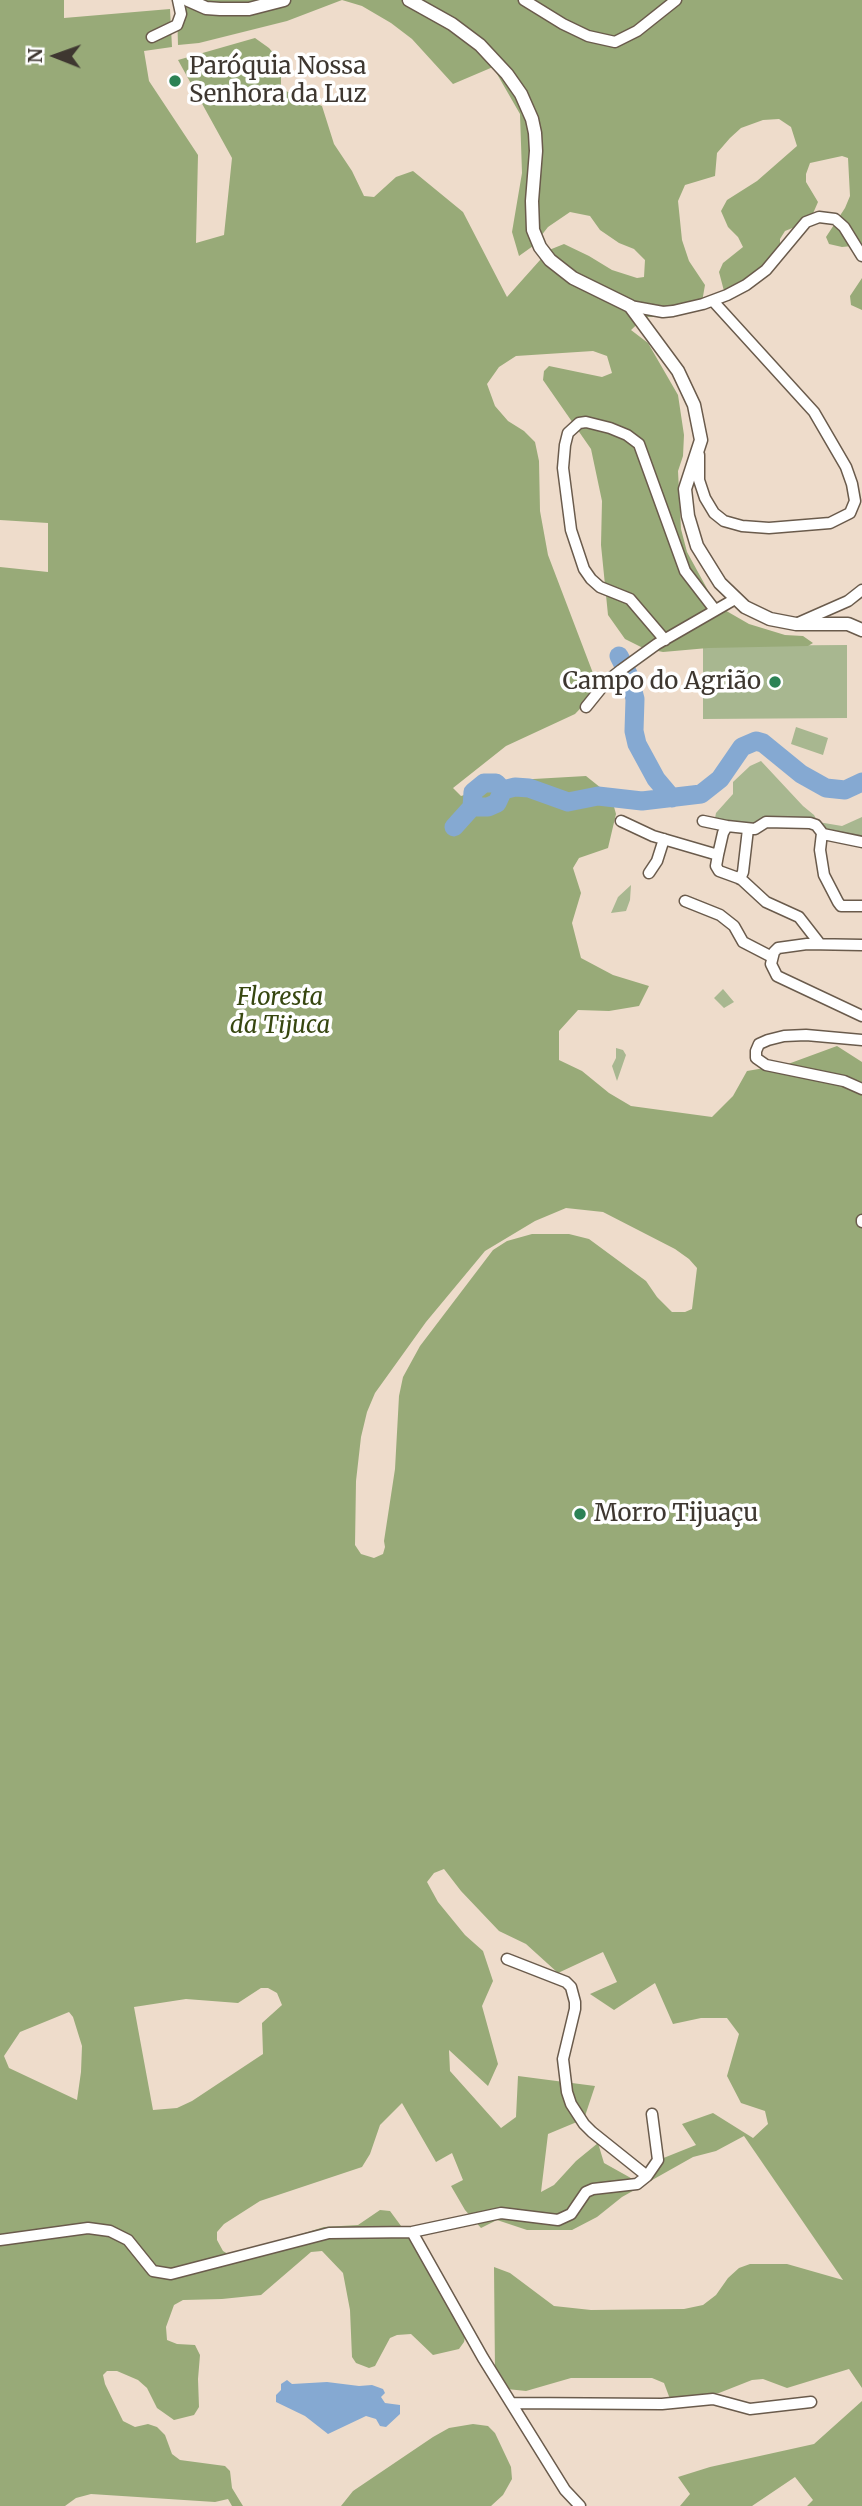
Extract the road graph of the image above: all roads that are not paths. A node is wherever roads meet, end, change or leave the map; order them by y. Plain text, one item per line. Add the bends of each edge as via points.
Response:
1 (178, 0) edge
2 (188, 0) edge
3 (284, 0) edge
4 (409, 0) edge
5 (524, 0) edge
6 (676, 0) edge
7 (152, 37) dead end
8 (862, 256) edge
9 (713, 301) junction
10 (630, 306) junction
11 (658, 311) junction
12 (643, 322) junction
13 (699, 448) junction
14 (862, 590) edge
15 (734, 599) junction
16 (715, 610) junction
17 (796, 624) junction
18 (862, 631) edge
19 (665, 639) junction
20 (586, 707) dead end
21 (621, 821) dead end
22 (703, 821) dead end
23 (727, 826) junction
24 (748, 829) junction
25 (822, 833) junction
26 (664, 839) junction
27 (862, 842) edge
28 (718, 855) junction
29 (649, 873) dead end
30 (740, 879) junction
31 (685, 901) dead end
32 (862, 906) edge
33 (820, 944) junction
34 (862, 945) edge
35 (772, 957) junction
36 (862, 1016) edge
37 (862, 1040) edge
38 (862, 1089) edge
39 (507, 1959) dead end
40 (652, 2114) dead end
41 (647, 2176) junction
42 (412, 2232) junction
43 (0, 2239) edge
44 (811, 2402) dead end
45 (512, 2403) junction
46 (580, 2506) edge

1 - 7 street via 181,14 177,25
2 - 3 main road via 206,8 233,9
4 - 10 main road via 481,45 521,94 535,133 531,201 533,230 540,247 573,278
5 - 6 street via 588,36 615,42
8 - 9 street via 835,219 812,218 766,270
9 - 11 street
9 - 13 street via 814,412 839,453 855,501 841,519 817,525 769,528 724,521 705,498 699,480
10 - 11 street
10 - 12 main road
11 - 12 street
12 - 13 main road via 687,389 699,422
13 - 15 main road via 685,489 688,516 705,561
14 - 17 street
15 - 16 street
15 - 17 main road via 770,619
16 - 19 street
16 - 19 street via 685,571 639,444 610,428 579,424 568,433 563,468 570,523 584,569 600,587 630,599
17 - 18 main road via 848,624
19 - 20 street via 607,681
21 - 26 street
22 - 23 street
23 - 24 street
23 - 28 street
24 - 25 street via 766,822 810,823
24 - 30 street
25 - 27 street
25 - 32 street via 824,875 838,902
26 - 28 street
26 - 29 street
28 - 30 street via 719,871
30 - 33 street via 766,902 804,920
31 - 35 street via 720,915 734,926 743,942
33 - 34 street
33 - 35 street via 778,948
35 - 36 street via 777,976
37 - 38 street via 784,1036 759,1044 756,1051 756,1058 766,1066 844,1081
39 - 41 street via 571,1987 575,2009 563,2059 571,2104 592,2133
40 - 41 street via 659,2160
41 - 42 street via 637,2184 586,2192 571,2214 558,2220 501,2213
42 - 43 street via 329,2233 171,2274 153,2271 128,2240 110,2231 88,2228
42 - 45 street
44 - 45 street via 750,2409 713,2399 662,2404
45 - 46 street via 565,2490

